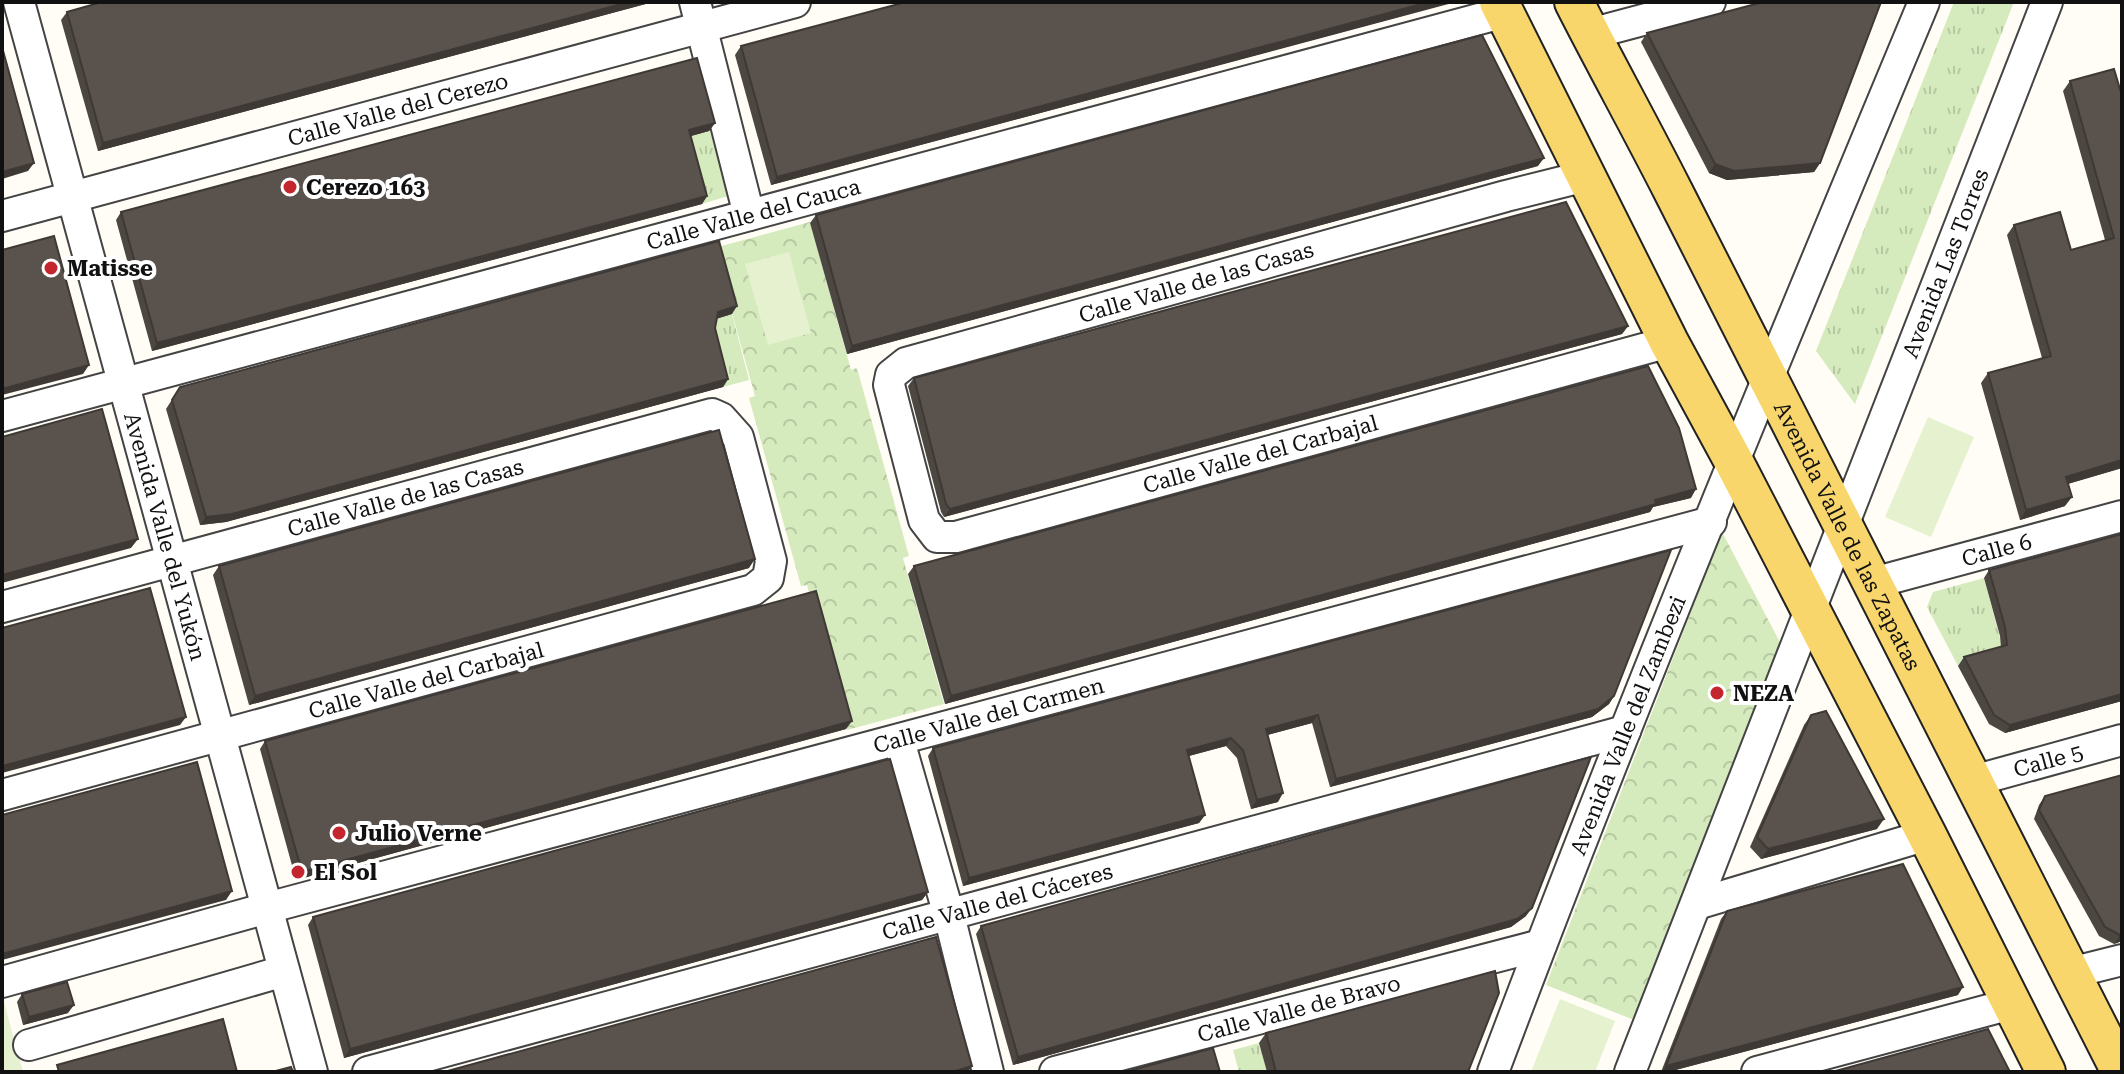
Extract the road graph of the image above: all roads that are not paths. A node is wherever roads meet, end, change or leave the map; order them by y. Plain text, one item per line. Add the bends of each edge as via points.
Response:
1 (795, 2) edge
2 (1710, 2) edge
3 (1924, 2) edge
4 (2047, 2) edge
5 (22, 6) edge
6 (1502, 7) edge
7 (699, 15) edge
8 (1582, 18) edge
9 (1586, 176) junction
10 (73, 197) junction
11 (749, 215) junction
12 (2, 216) edge
13 (1669, 342) junction
14 (1766, 379) junction
15 (123, 383) junction
16 (2, 416) edge
17 (907, 456) joint
18 (1733, 460) junction
19 (754, 499) joint
20 (2122, 516) edge
21 (1711, 522) junction
22 (1842, 523) junction
23 (172, 560) junction
24 (1873, 583) junction
25 (2, 607) edge
26 (1811, 612) junction
27 (1625, 731) junction
28 (220, 736) junction
29 (2122, 740) edge
30 (899, 741) junction
31 (1973, 781) junction
32 (2, 795) edge
33 (1927, 835) junction
34 (1697, 904) junction
35 (267, 908) junction
36 (949, 915) junction
37 (1541, 945) junction
38 (2122, 960) edge
39 (284, 971) junction
40 (2070, 973) junction
41 (2, 982) edge
42 (2011, 1004) junction
43 (29, 1045) dead end
44 (312, 1072) edge
45 (368, 1072) edge
46 (988, 1072) edge
47 (1055, 1072) edge
48 (1493, 1072) edge
49 (1630, 1072) edge
50 (1757, 1072) edge
51 (2046, 1072) edge
52 (2121, 1072) edge

1 - 7 street, Calle Valle del Cerezo
2 - 8 street
3 - 14 street
4 - 22 street, Avenida Las Torres
5 - 10 street, Avenida Valle del Yukón
6 - 9 main road
6 - 11 street, Calle Valle del Cauca
7 - 10 street, Calle Valle del Cerezo
7 - 11 street
8 - 14 main road, Avenida Valle de las Zapatas
9 - 13 main road
9 - 17 street, Calle Valle de las Casas via 906,363 891,375 889,385
10 - 12 street, Calle Valle del Cerezo
10 - 15 street, Avenida Valle del Yukón
11 - 15 street, Calle Valle del Cauca
13 - 17 street, Calle Valle del Carbajal via 956,537 937,537 924,520
13 - 18 main road
14 - 18 street, Avenida Valle del Zambezi
14 - 22 main road, Avenida Valle de las Zapatas
15 - 16 street, Calle Valle del Cauca
15 - 23 street, Avenida Valle del Yukón
18 - 21 street, Avenida Valle del Zambezi
18 - 26 main road
19 - 23 street, Calle Valle de las Casas via 738,437 712,414
19 - 28 street, Calle Valle del Carbajal via 771,569 753,590
20 - 24 street, Calle 6
21 - 27 street, Avenida Valle del Zambezi
21 - 30 street, Calle Valle del Carmen
22 - 24 main road, Avenida Valle de las Zapatas
22 - 26 street
23 - 25 street, Calle Valle de las Casas
23 - 28 street, Avenida Valle del Yukón
24 - 31 main road, Avenida Valle de las Zapatas
26 - 33 main road
26 - 34 street
27 - 36 street, Calle Valle del Cáceres
27 - 37 street, Avenida Valle del Zambezi
28 - 32 street, Calle Valle del Carbajal
28 - 35 street, Avenida Valle del Yukón
29 - 31 street, Calle 5
30 - 35 street, Calle Valle del Carmen
30 - 36 street
31 - 40 main road, Avenida Valle de las Zapatas
33 - 34 street
33 - 42 main road
34 - 49 street
35 - 39 street, Avenida Valle del Yukón
35 - 41 street, Calle Valle del Carmen
36 - 45 street, Calle Valle del Cáceres
36 - 46 street
37 - 47 street, Calle Valle de Bravo
37 - 48 street, Avenida Valle del Zambezi
38 - 40 street
39 - 43 street
39 - 44 street, Avenida Valle del Yukón
40 - 52 main road, Avenida Valle de las Zapatas
42 - 50 street
42 - 51 main road

